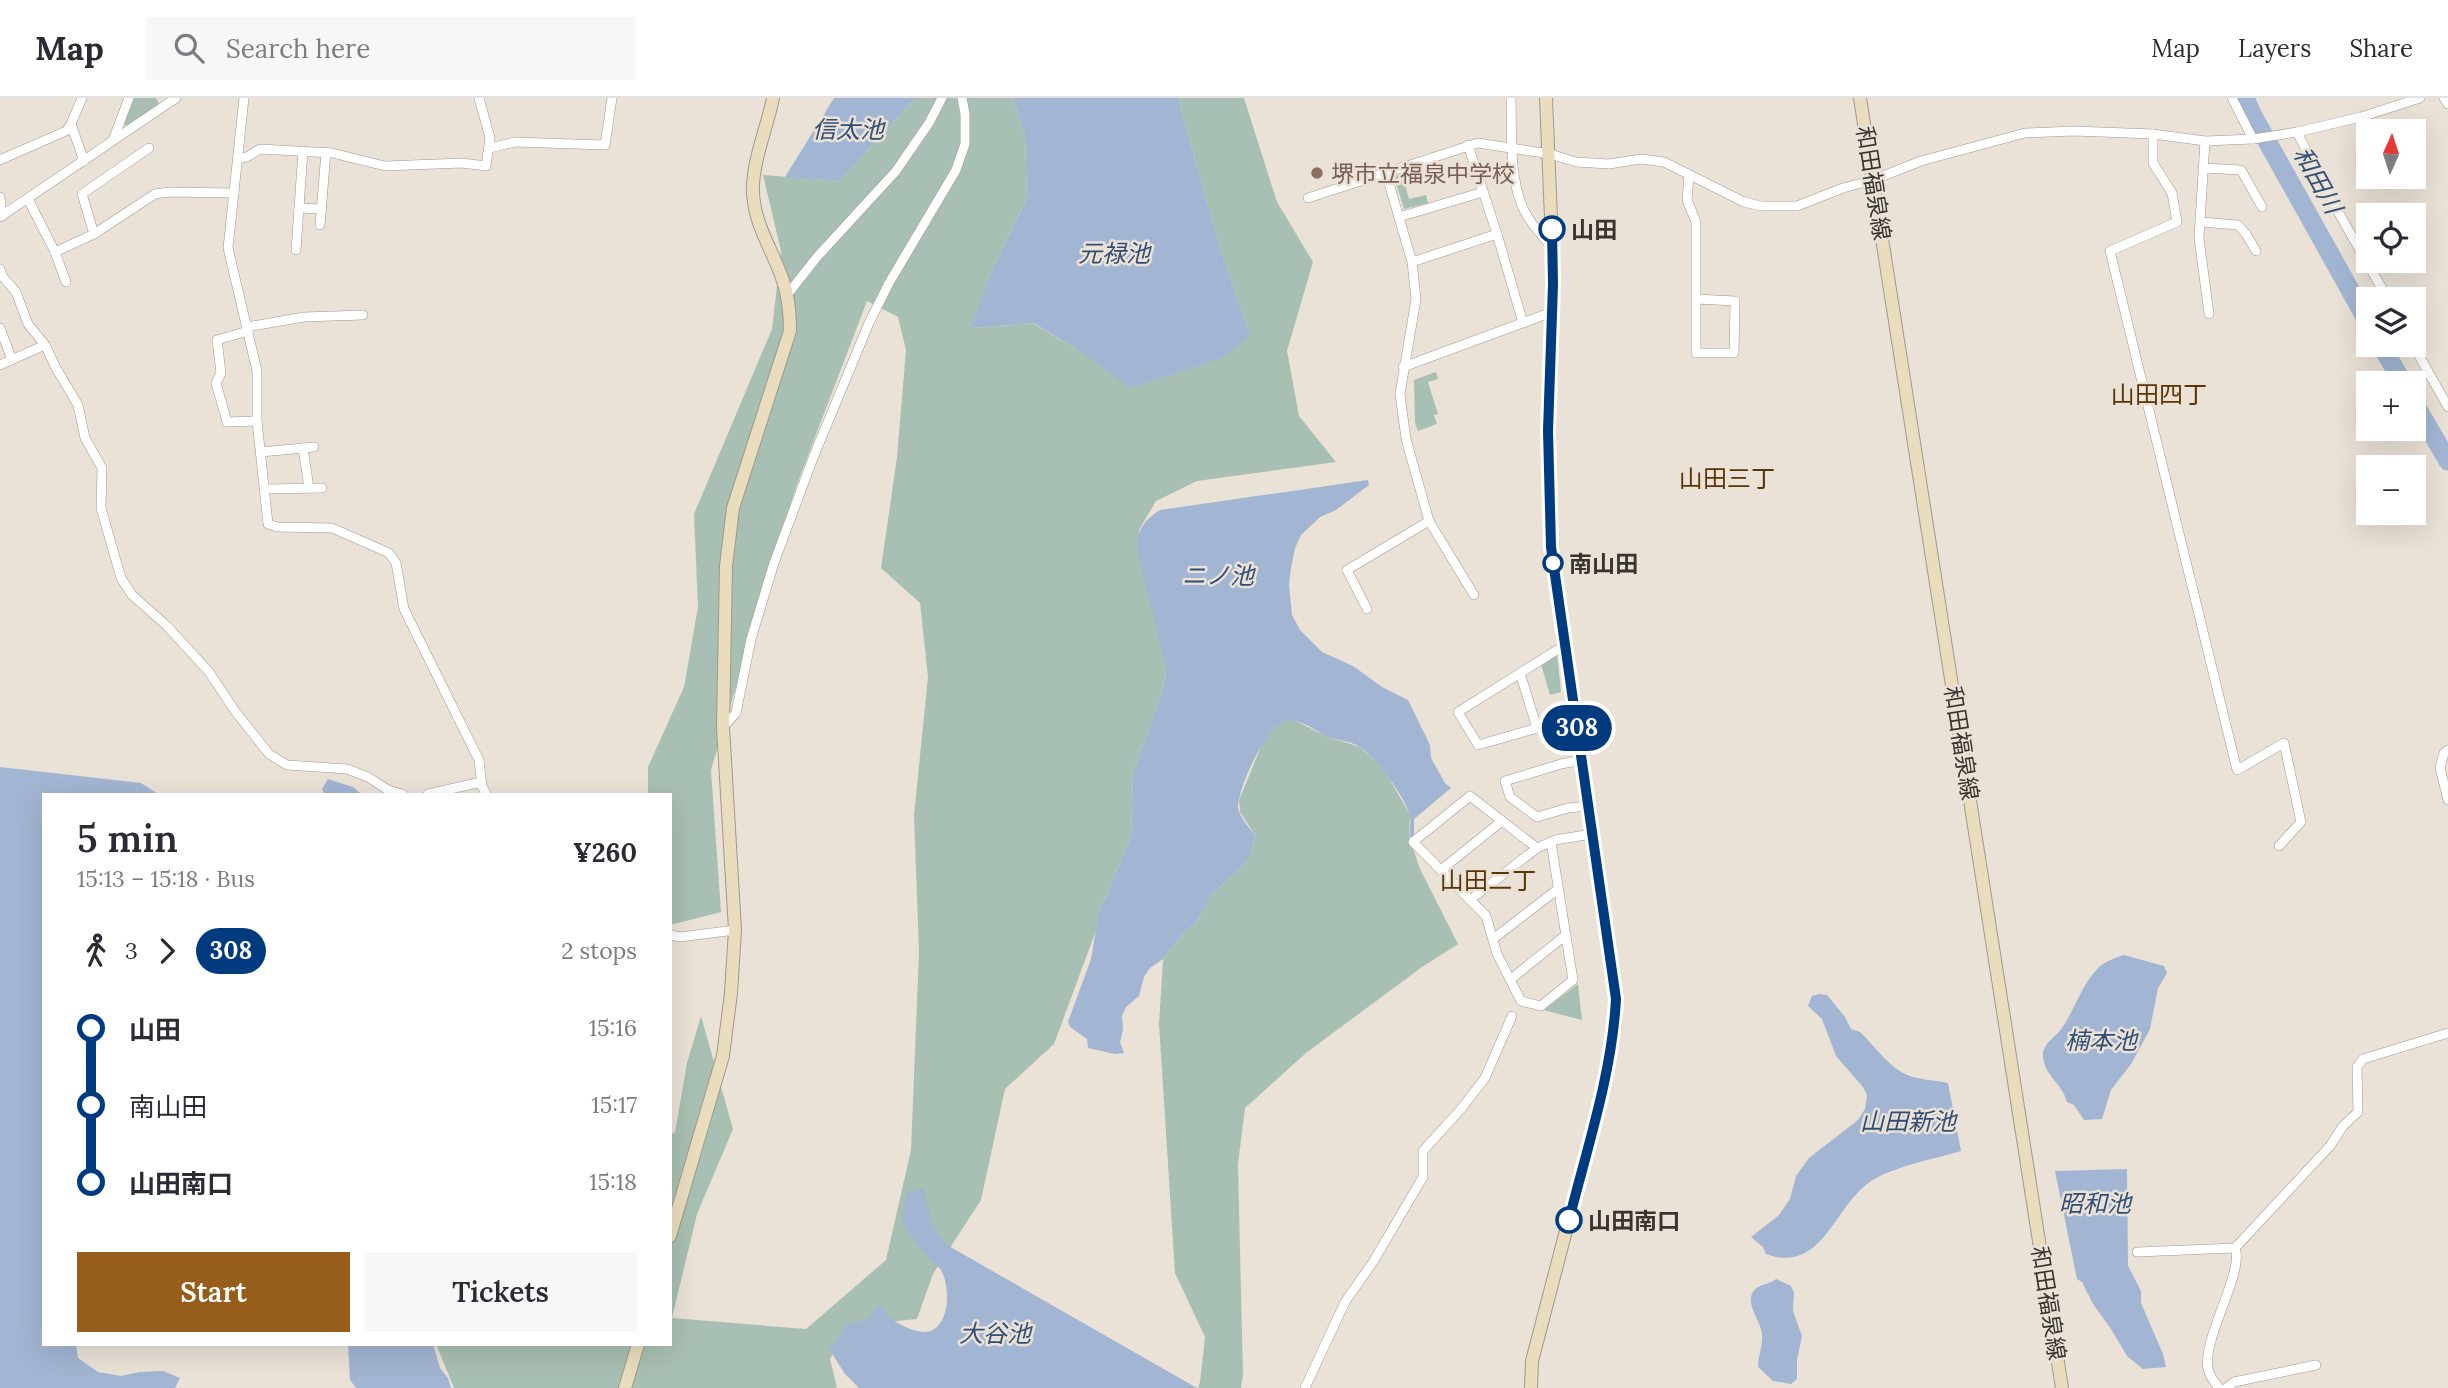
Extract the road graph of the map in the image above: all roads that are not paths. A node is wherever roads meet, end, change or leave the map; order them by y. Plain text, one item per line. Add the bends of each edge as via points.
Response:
1 (82, 98) edge
2 (129, 98) edge
3 (176, 98) edge
4 (244, 98) edge
5 (479, 98) edge
6 (612, 98) edge
7 (773, 98) edge
8 (942, 98) edge
9 (962, 98) edge
10 (1511, 98) edge
11 (1546, 98) edge
12 (1860, 98) edge
13 (2232, 98) edge
14 (2420, 98) edge
15 (2444, 98) edge
16 (2448, 104) edge
17 (71, 124) junction
18 (2297, 132) junction
19 (2153, 134) junction
20 (2257, 138) junction
21 (113, 141) junction
22 (2205, 141) junction
23 (1468, 145) junction
24 (149, 148) dead end
25 (490, 148) junction
26 (1512, 148) junction
27 (303, 151) junction
28 (326, 152) junction
29 (1550, 155) junction
30 (239, 158) junction
31 (0, 160) edge
32 (84, 161) junction
33 (2203, 168) junction
34 (1386, 173) junction
35 (1689, 176) junction
36 (1873, 180) junction
37 (1483, 192) junction
38 (234, 193) junction
39 (0, 197) edge
40 (1308, 198) dead end
41 (28, 199) junction
42 (299, 208) junction
43 (2262, 208) dead end
44 (322, 209) junction
45 (1, 216) edge
46 (1399, 217) junction
47 (2200, 222) junction
48 (320, 225) dead end
49 (94, 234) junction
50 (1497, 234) junction
51 (1553, 248) junction
52 (296, 250) dead end
53 (2256, 251) dead end
54 (55, 252) junction
55 (1412, 262) junction
56 (0, 269) edge
57 (66, 282) dead end
58 (2381, 287) edge
59 (787, 295) junction
60 (1696, 299) junction
61 (1552, 312) junction
62 (2209, 314) dead end
63 (363, 315) dead end
64 (1523, 323) junction
65 (0, 328) edge
66 (247, 329) junction
67 (45, 345) junction
68 (2420, 357) edge
69 (12, 360) junction
70 (0, 365) edge
71 (1403, 367) junction
72 (2448, 407) edge
73 (257, 421) junction
74 (314, 447) dead end
75 (303, 448) junction
76 (261, 453) junction
77 (309, 488) junction
78 (322, 488) dead end
79 (265, 489) junction
80 (1429, 521) junction
81 (1474, 595) dead end
82 (1367, 609) dead end
83 (1565, 645) junction
84 (1520, 673) junction
85 (1576, 716) junction
86 (723, 727) junction
87 (1537, 728) junction
88 (2448, 750) edge
89 (1582, 760) junction
90 (484, 790) edge
91 (398, 793) edge
92 (432, 793) edge
93 (2448, 800) edge
94 (1588, 806) junction
95 (1503, 821) junction
96 (1592, 834) junction
97 (1551, 842) junction
98 (2278, 846) dead end
99 (1536, 848) junction
100 (1441, 870) junction
101 (1558, 889) junction
102 (1470, 900) junction
103 (734, 930) junction
104 (672, 935) edge
105 (1566, 935) junction
106 (1493, 939) junction
107 (1511, 979) junction
108 (1512, 1016) dead end
109 (2448, 1032) edge
110 (672, 1229) edge
111 (2235, 1248) junction
112 (2137, 1252) dead end
113 (637, 1346) edge
114 (2316, 1365) dead end
115 (625, 1388) edge
116 (1305, 1388) edge
117 (1531, 1388) edge
118 (2062, 1388) edge
119 (2219, 1388) edge
120 (2226, 1388) edge

1 - 17 street
2 - 21 street
3 - 21 street
4 - 30 street
5 - 25 street
6 - 25 street via 606,145 515,142
7 - 59 main road via 754,169 753,194 759,227
8 - 59 street via 896,171
9 - 86 street via 965,144 956,170 869,323 774,563 751,639 736,713
10 - 26 street
11 - 29 main road
12 - 36 main road, 和田福泉線
13 - 20 street
14 - 18 street
15 - 16 street
17 - 31 street via 65,131
17 - 32 street
18 - 20 street
18 - 58 street
19 - 22 street
19 - 36 street via 2025,133 1921,161
19 - 98 street via 2153,163 2172,193 2177,222 2109,251 2237,770 2284,743 2301,822
20 - 22 street
21 - 32 street
22 - 33 street
23 - 26 street
23 - 34 street
23 - 37 street
24 - 49 street via 82,194
25 - 28 street via 486,166 386,166
26 - 29 street
26 - 51 street via 1522,206
27 - 28 street
27 - 30 street via 260,149
27 - 42 street
28 - 44 street
29 - 35 street via 1576,162 1664,162
29 - 51 main road
30 - 38 street
32 - 41 street
33 - 43 street via 2241,170
33 - 47 street
34 - 40 street
34 - 46 street
35 - 36 street via 1761,206 1797,206
35 - 60 street via 1688,200 1696,222
36 - 118 main road, 和田福泉線
37 - 46 street
37 - 50 street
38 - 49 street via 155,194
38 - 66 street via 228,248
39 - 45 street
41 - 45 street
41 - 54 street
42 - 44 street
42 - 52 street
44 - 48 street
46 - 55 street
47 - 53 street via 2238,225
47 - 62 street
49 - 54 street
50 - 55 street
50 - 64 street
51 - 61 main road
54 - 57 street
55 - 71 street via 1416,299
56 - 67 street via 16,292 28,324
59 - 86 main road via 787,344 733,508 726,566
60 - 60 street via 1735,300 1734,353 1696,353
61 - 64 street
61 - 83 main road via 1550,538
63 - 66 street via 304,317
64 - 71 street
65 - 69 street
66 - 73 street via 257,371
66 - 73 street via 216,340 220,373 216,383 228,422
67 - 69 street
67 - 91 street via 78,405 85,438 102,468 101,508 121,578 132,595 209,672 269,754 287,765 347,769
68 - 72 street
69 - 70 street
71 - 80 street via 1400,394 1406,439
73 - 76 street
74 - 75 street
75 - 76 street
75 - 77 street
76 - 79 street
77 - 78 street
77 - 79 street
79 - 90 street via 268,524 332,528 393,557 404,609 479,760
80 - 81 street
80 - 82 street via 1347,570
83 - 84 street
83 - 85 main road
84 - 87 street
84 - 87 street via 1458,712 1478,746
85 - 87 street
85 - 89 main road
86 - 103 main road
88 - 93 street via 2440,768
89 - 94 main road
89 - 94 street via 1505,781 1510,797 1537,817
90 - 92 street via 477,783
94 - 96 main road
95 - 99 street
95 - 100 street
95 - 100 street via 1470,796 1413,842
96 - 97 street
96 - 117 main road via 1613,970 1615,1026 1604,1085 1532,1361
97 - 99 street
97 - 101 street
99 - 102 street
100 - 102 street
101 - 105 street
101 - 106 street
102 - 106 street via 1486,916
103 - 104 street
103 - 110 main road via 723,1056
105 - 107 street
105 - 107 street via 1573,980 1541,1006 1521,1001
106 - 107 street
108 - 116 street via 1485,1078 1423,1151 1423,1177 1345,1302
109 - 111 street via 2363,1059 2357,1067 2358,1112 2354,1118
111 - 112 street
111 - 119 street via 2237,1260 2208,1363
113 - 115 main road
114 - 120 street via 2234,1382

